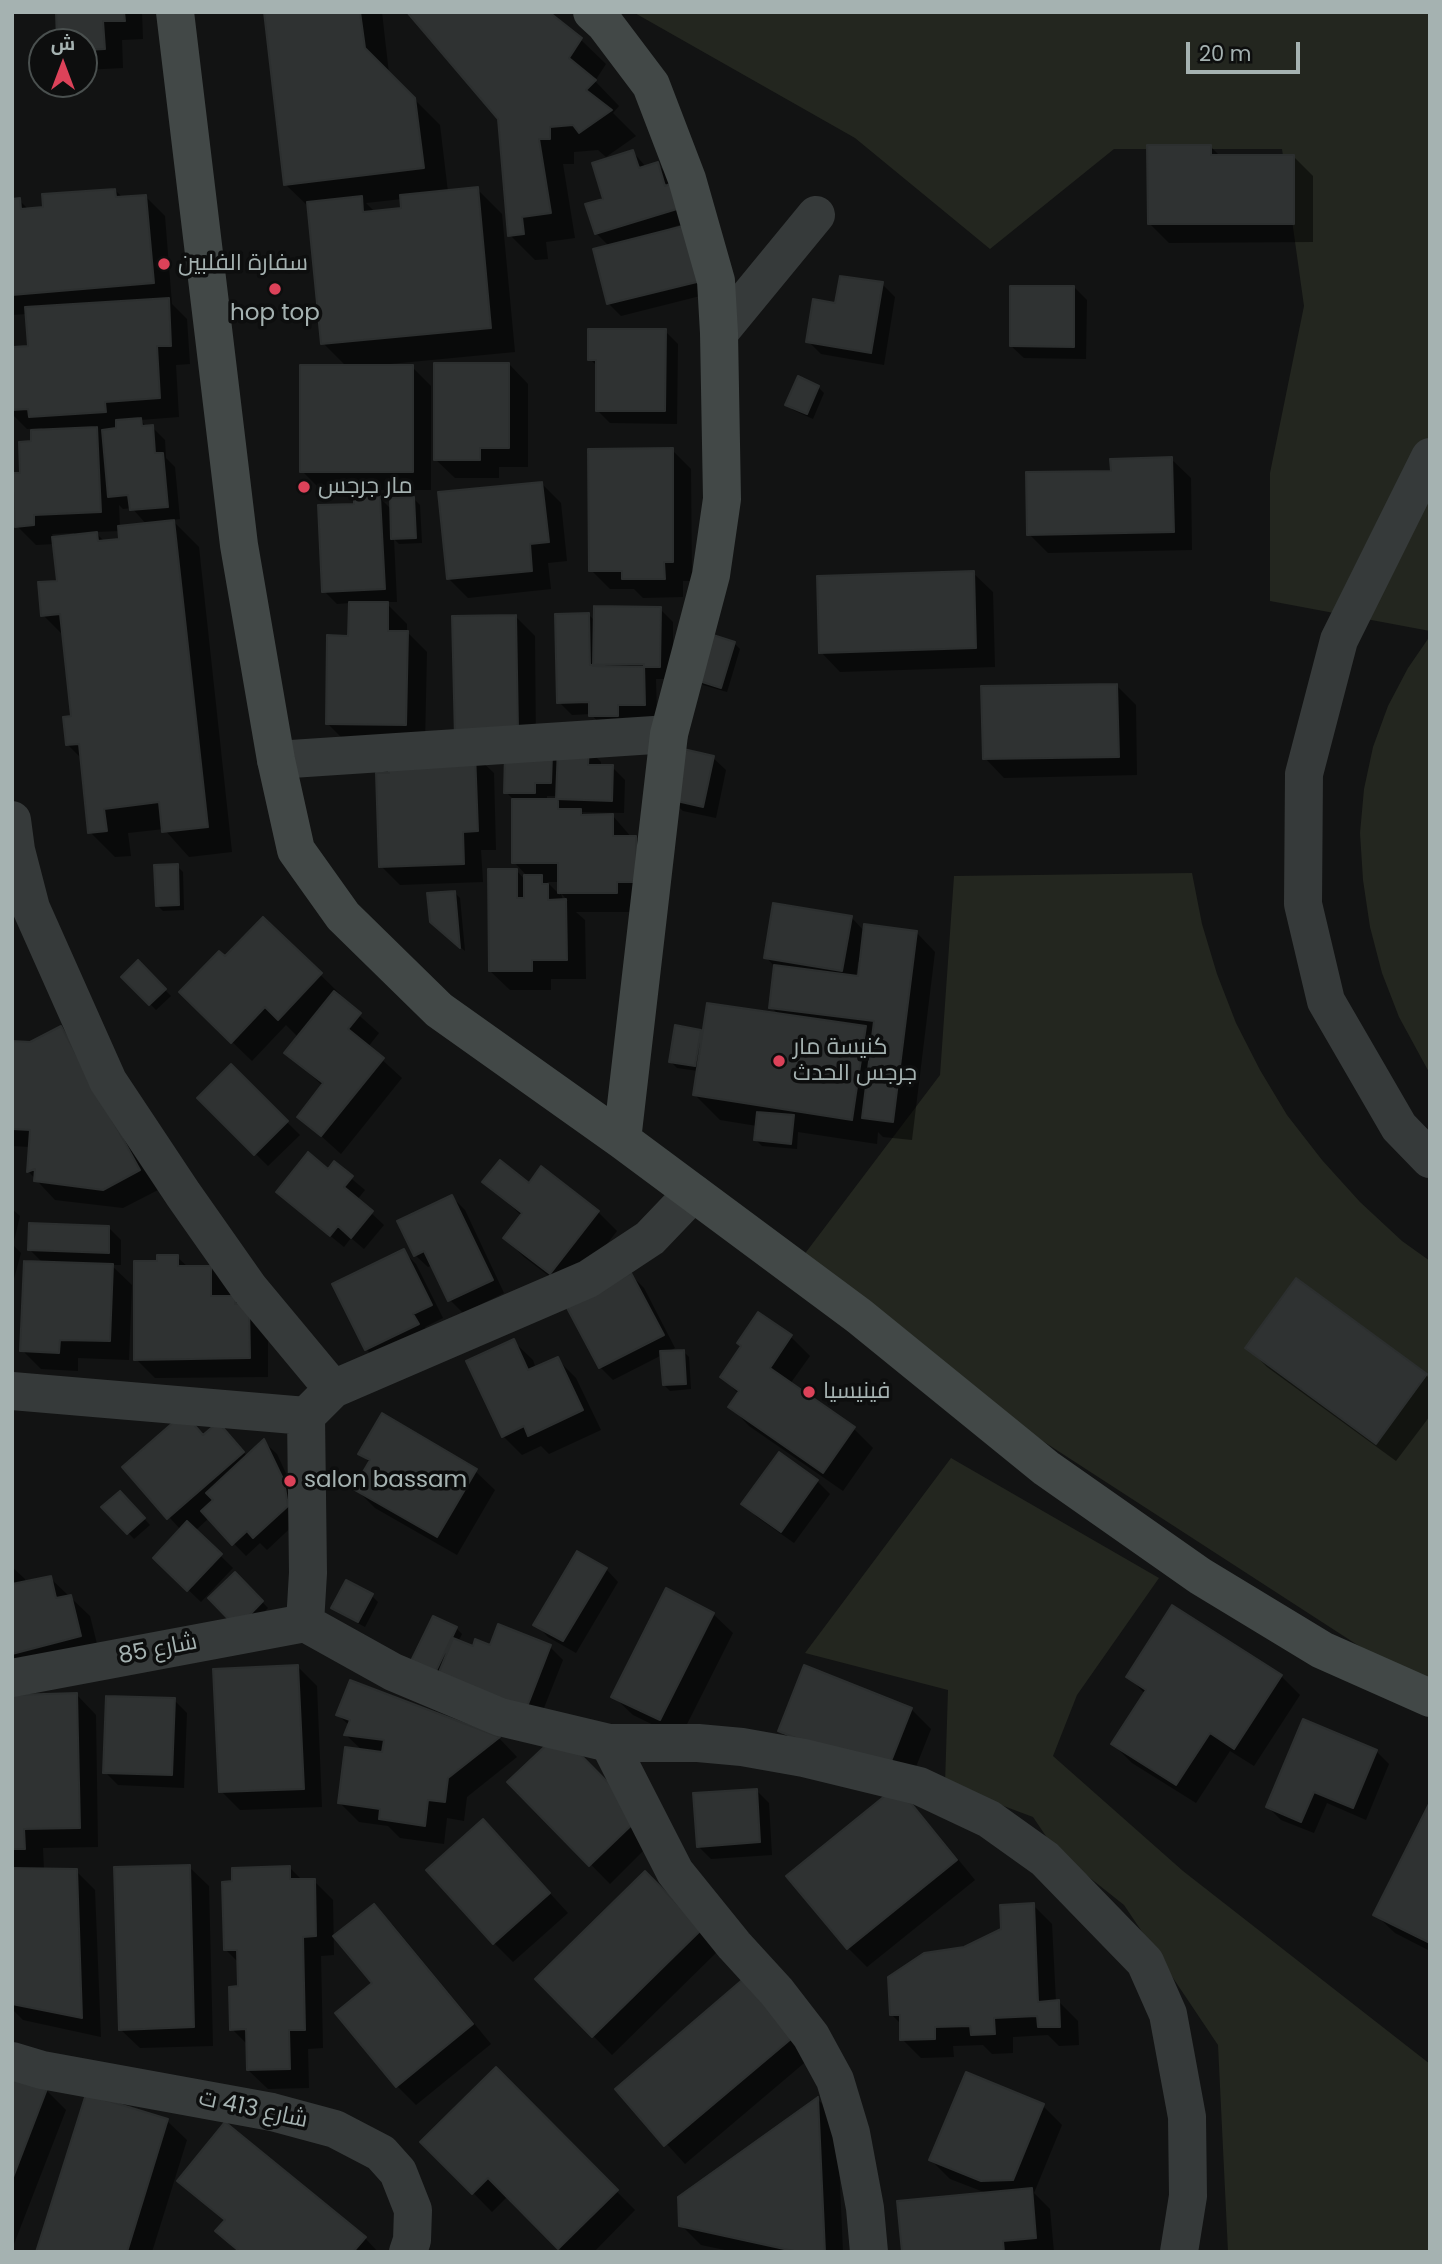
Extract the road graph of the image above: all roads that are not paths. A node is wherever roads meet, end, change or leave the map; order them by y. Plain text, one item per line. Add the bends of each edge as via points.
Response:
1 (175, 12) edge
2 (592, 12) edge
3 (816, 215) dead end
4 (719, 332) junction
5 (1430, 457) edge
6 (669, 734) junction
7 (276, 760) junction
8 (12, 820) edge
9 (622, 1140) junction
10 (1430, 1158) edge
11 (693, 1193) junction
12 (333, 1389) junction
13 (12, 1391) edge
14 (306, 1416) junction
15 (305, 1623) junction
16 (12, 1678) edge
17 (1430, 1698) edge
18 (609, 1743) junction
19 (12, 2061) edge
20 (408, 2252) edge
21 (869, 2252) edge
22 (1179, 2252) edge

1 - 7 main road via 239,545
2 - 4 main road via 655,97 687,179 716,281
3 - 4 street
4 - 6 main road via 722,499 711,575
5 - 10 street via 1339,640 1304,774 1303,904 1326,1001 1399,1127
6 - 7 street
6 - 9 main road
7 - 9 main road via 296,850 343,916 439,1010
8 - 12 street via 31,908 108,1081 249,1288
9 - 11 main road
11 - 12 street via 649,1237 588,1279
11 - 17 main road via 859,1316 1046,1468 1200,1576 1322,1650
12 - 14 street
13 - 14 street
14 - 15 street
15 - 16 street, شارع 85
15 - 18 street via 393,1672 499,1717
18 - 21 street via 675,1872 811,2036 835,2080 851,2133
18 - 22 street via 742,1747 919,1786 989,1819 1045,1859 1145,1962 1168,2014 1187,2117 1188,2196
19 - 20 street, شارع 413 ت via 272,2112 335,2129 381,2153 398,2172 413,2210

